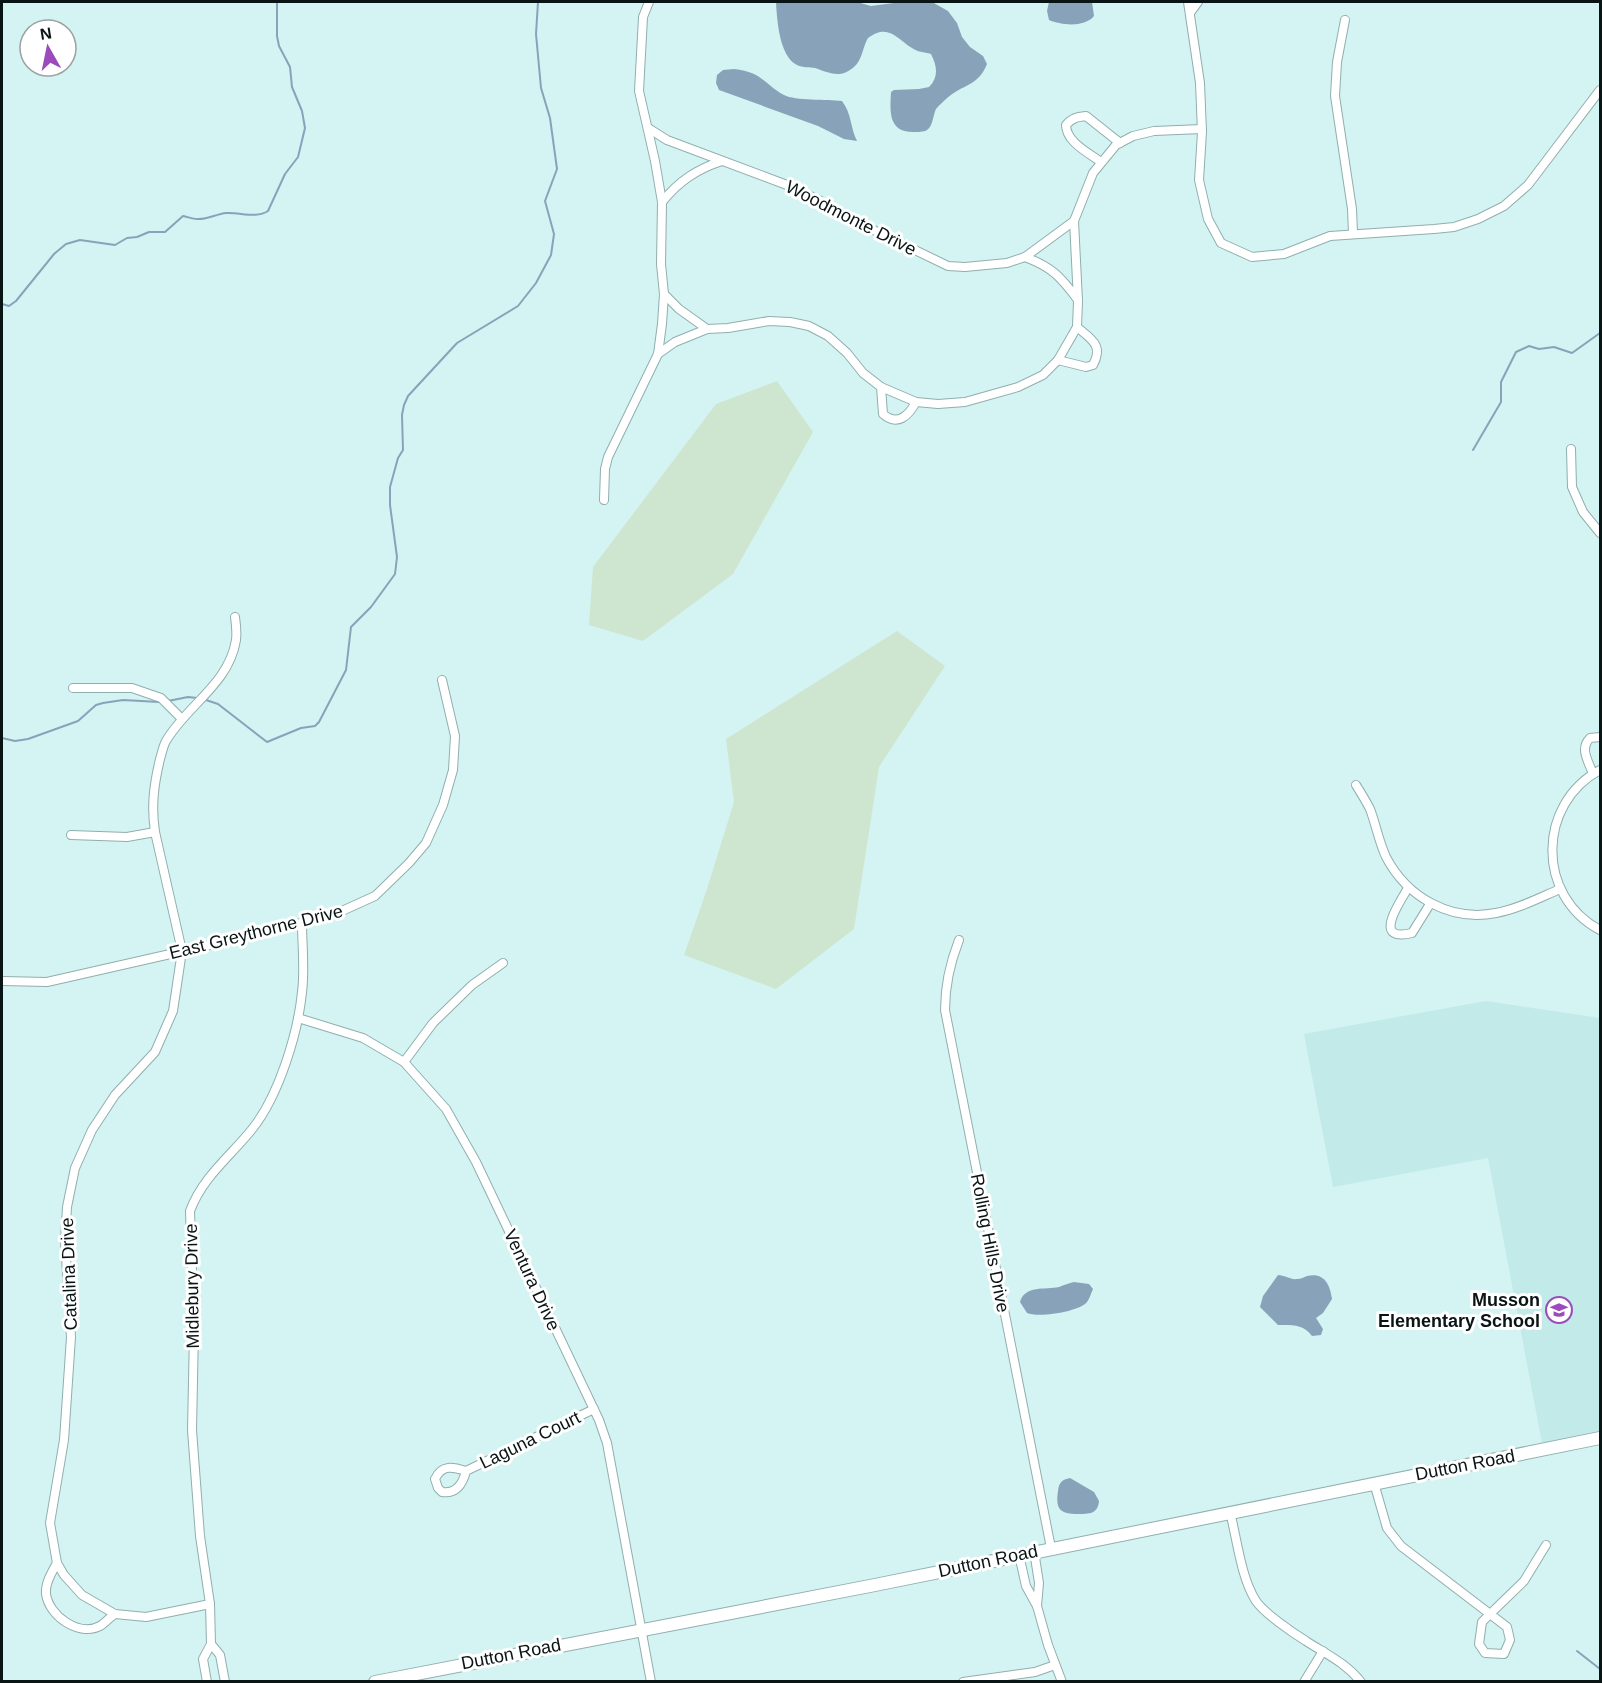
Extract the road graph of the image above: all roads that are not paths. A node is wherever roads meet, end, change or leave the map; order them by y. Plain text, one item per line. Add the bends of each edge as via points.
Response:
1 (649, 2) edge
2 (1188, 2) edge
3 (1198, 2) edge
4 (1190, 13) junction
5 (1346, 20) dead end
6 (1600, 90) edge
7 (648, 128) junction
8 (1202, 129) junction
9 (1120, 144) junction
10 (723, 161) junction
11 (1101, 162) junction
12 (662, 202) junction
13 (1074, 221) junction
14 (1353, 234) junction
15 (1025, 257) junction
16 (664, 294) junction
17 (1078, 301) junction
18 (1077, 327) junction
19 (707, 329) junction
20 (658, 354) junction
21 (1058, 360) junction
22 (881, 387) junction
23 (916, 402) junction
24 (1571, 449) dead end
25 (604, 500) dead end
26 (1600, 533) edge
27 (235, 617) dead end
28 (442, 680) dead end
29 (74, 688) dead end
30 (182, 719) junction
31 (1600, 737) edge
32 (1597, 772) edge
33 (1356, 785) dead end
34 (155, 832) junction
35 (71, 835) dead end
36 (1408, 888) junction
37 (1560, 889) junction
38 (1430, 904) junction
39 (302, 923) junction
40 (1600, 930) edge
41 (959, 940) dead end
42 (182, 951) junction
43 (503, 963) dead end
44 (2, 981) edge
45 (298, 1018) junction
46 (404, 1062) junction
47 (594, 1409) junction
48 (1600, 1438) edge
49 (466, 1471) dead end
50 (1374, 1483) junction
51 (1230, 1512) junction
52 (1545, 1545) dead end
53 (1051, 1548) junction
54 (1034, 1551) junction
55 (1019, 1554) junction
56 (57, 1563) junction
57 (1039, 1583) junction
58 (1026, 1586) junction
59 (210, 1604) junction
60 (1037, 1606) junction
61 (115, 1614) junction
62 (1490, 1614) junction
63 (640, 1629) junction
64 (211, 1644) junction
65 (1323, 1651) junction
66 (1055, 1665) junction
67 (389, 1680) edge
68 (207, 1682) edge
69 (225, 1682) edge
70 (375, 1682) edge
71 (651, 1682) edge
72 (963, 1682) edge
73 (1062, 1682) edge
74 (1304, 1682) edge
75 (1361, 1682) edge

1 - 7 street via 643,17 639,80
2 - 4 street
3 - 4 street
4 - 8 street
5 - 14 street via 1335,96
6 - 14 street via 1528,185 1504,206 1454,227
7 - 10 street, Woodmonte Drive via 667,140
7 - 12 street
8 - 9 street via 1154,131
8 - 14 street via 1199,180 1208,219 1221,243 1252,257 1284,254 1330,236
9 - 11 street
9 - 11 street via 1086,116 1070,120 1066,132 1071,139
10 - 12 street via 687,177
10 - 15 street, Woodmonte Drive via 787,185 948,266 984,266
11 - 13 street
12 - 16 street
13 - 15 street, Woodmonte Drive
13 - 17 street
15 - 17 street via 1061,277
16 - 19 street
16 - 20 street
17 - 18 street
18 - 21 street
18 - 21 street via 1098,348 1093,365
19 - 20 street
19 - 22 street via 770,321 809,326 828,336
20 - 25 street via 608,457
21 - 23 street via 1043,375 1018,387 965,402
22 - 23 street
22 - 23 street via 883,414 890,419 910,414
24 - 26 street via 1572,487 1583,512
27 - 30 street, Catalina Drive via 237,638 230,663
28 - 39 street, East Greythorne Drive via 455,736 453,770 426,843 375,896 333,915
29 - 30 street via 132,688 161,698
30 - 34 street, Catalina Drive via 165,743 153,786
31 - 32 street via 1590,738 1584,746
32 - 37 street via 1574,789 1557,822 1552,843
33 - 36 street via 1369,807 1385,854
34 - 35 street via 127,837
34 - 42 street, Catalina Drive
36 - 38 street
36 - 38 street via 1390,919 1394,932 1402,936 1412,933
37 - 38 street via 1494,914 1453,912
37 - 40 street via 1587,921
39 - 42 street, East Greythorne Drive
39 - 45 street, Midlebury Drive via 303,990
41 - 53 street, Rolling Hills Drive via 950,963 945,1010
42 - 44 street, East Greythorne Drive via 47,982
42 - 56 street, Catalina Drive via 173,1011 159,1044 115,1095 92,1130 75,1168 67,1207 65,1242 71,1337 64,1440 50,1522
43 - 46 street via 472,985 433,1023
45 - 46 street, Ventura Drive via 363,1038
45 - 59 street, Midlebury Drive via 290,1055 254,1126 214,1170 190,1211 192,1430
46 - 47 street, Ventura Drive via 446,1109 476,1162
47 - 49 street, Laguna Court
47 - 63 street, Ventura Drive via 607,1443
48 - 50 street, Dutton Road
50 - 51 street, Dutton Road
50 - 62 street via 1387,1528 1401,1546
51 - 53 street, Dutton Road
51 - 65 street via 1248,1585 1257,1602 1278,1622
52 - 62 street via 1524,1581
53 - 54 street, Dutton Road
54 - 55 street, Dutton Road
54 - 57 street
55 - 58 street
55 - 63 street, Dutton Road
56 - 61 street, Catalina Drive via 82,1595
56 - 61 street via 46,1594 54,1613 68,1624 86,1629 99,1626
57 - 58 street
57 - 60 street
58 - 60 street
59 - 61 street, Catalina Drive via 146,1617
59 - 64 street, Midlebury Drive
60 - 66 street
62 - 62 street via 1482,1622 1479,1644 1485,1653 1504,1654 1510,1640 1508,1627
63 - 67 street, Dutton Road
63 - 71 street, Ventura Drive
64 - 68 street, Midlebury Drive via 204,1659
64 - 69 street, Midlebury Drive via 220,1655
65 - 74 street
65 - 75 street via 1352,1670
66 - 72 street via 1035,1672
66 - 73 street
67 - 70 street, Dutton Road

